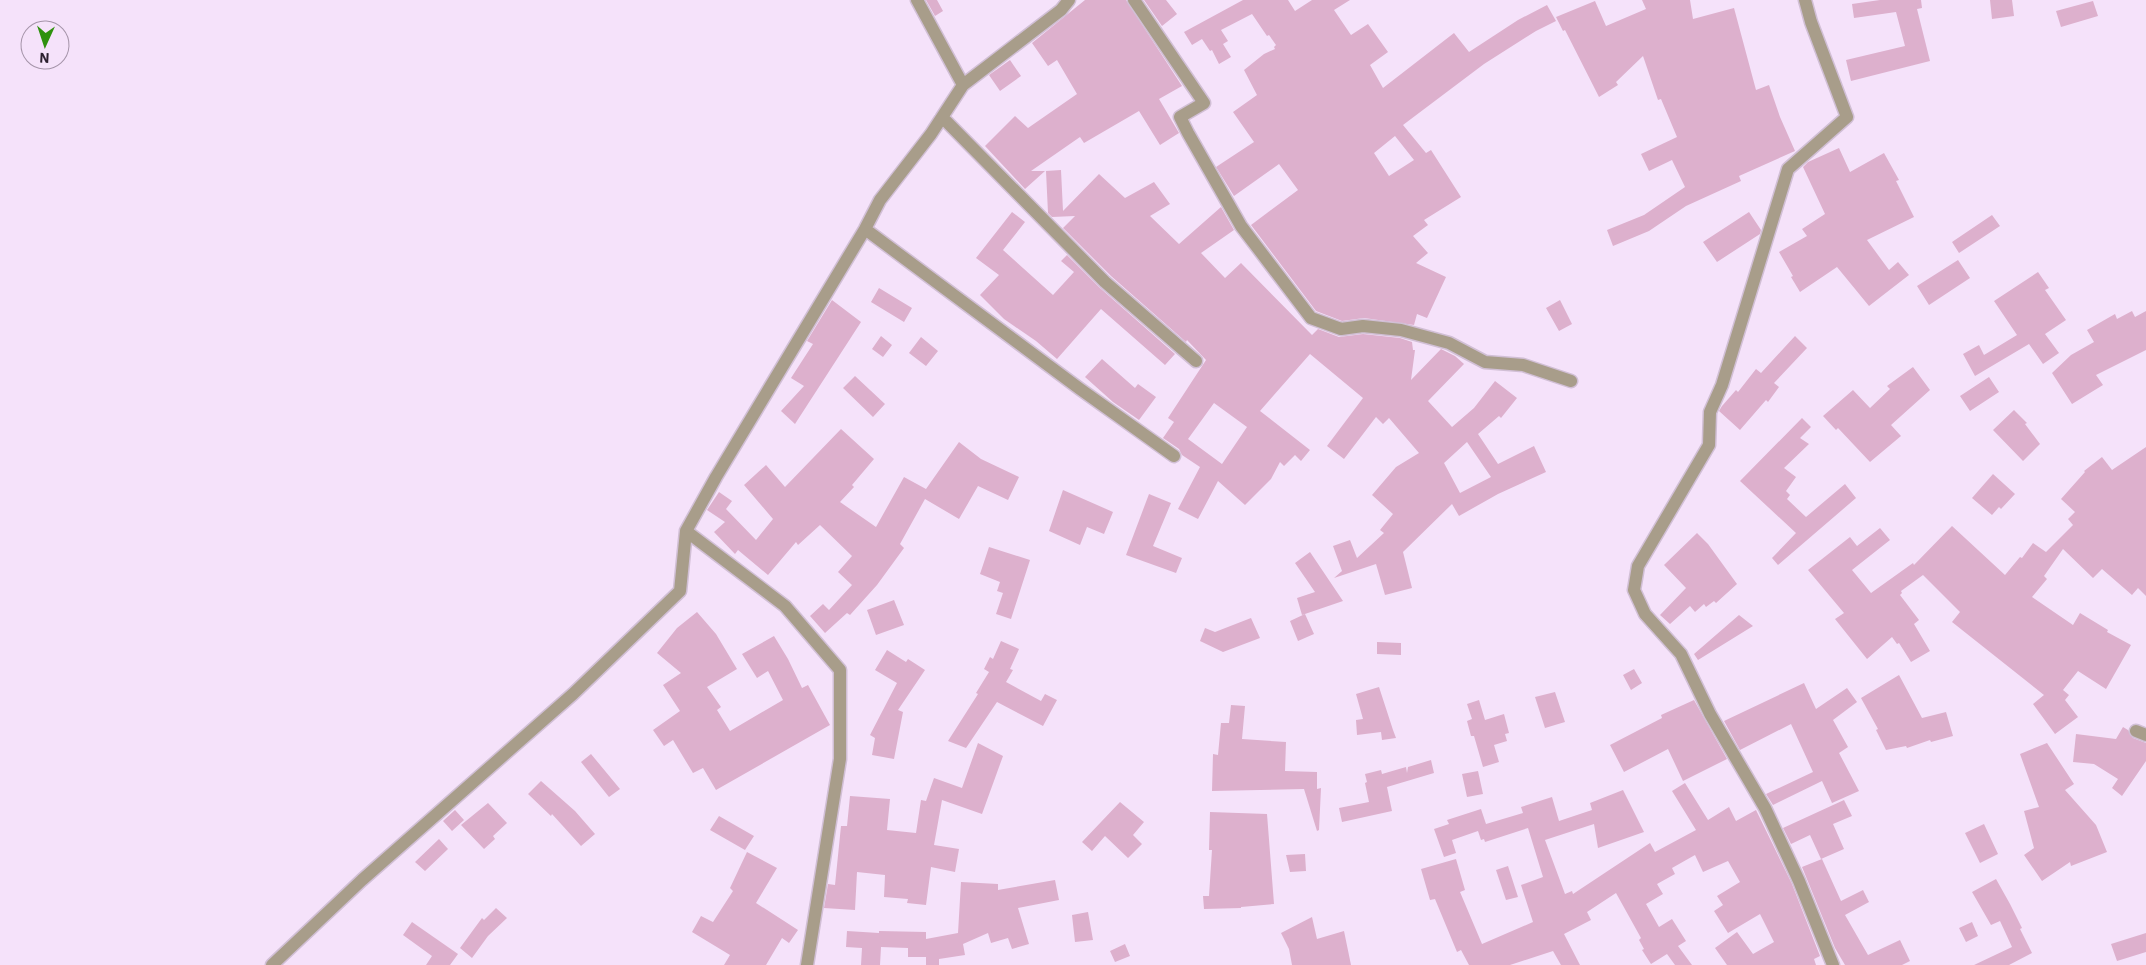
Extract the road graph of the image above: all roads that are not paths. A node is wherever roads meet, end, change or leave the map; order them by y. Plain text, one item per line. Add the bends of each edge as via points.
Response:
1 (917, 0) edge
2 (1069, 0) edge
3 (1134, 0) edge
4 (1805, 0) edge
5 (963, 85) junction
6 (942, 116) junction
7 (865, 229) junction
8 (1196, 361) dead end
9 (1571, 381) dead end
10 (1174, 456) dead end
11 (686, 531) junction
12 (272, 965) edge
13 (807, 965) edge
14 (1833, 965) edge

1 - 5 street
2 - 5 street via 1061,10
3 - 9 street via 1204,102 1180,117 1188,133 1241,226 1311,318 1341,329 1363,326 1401,330 1449,343 1485,362 1523,366
4 - 14 street via 1848,116 1788,169 1722,385 1710,412 1709,444 1638,566 1634,590 1645,614 1681,654 1710,714 1766,808
5 - 6 street
6 - 7 street via 880,200
6 - 8 street via 1105,282
7 - 10 street
7 - 11 street
11 - 12 street via 680,591 573,694 362,880
11 - 13 street via 786,606 840,670 840,759

